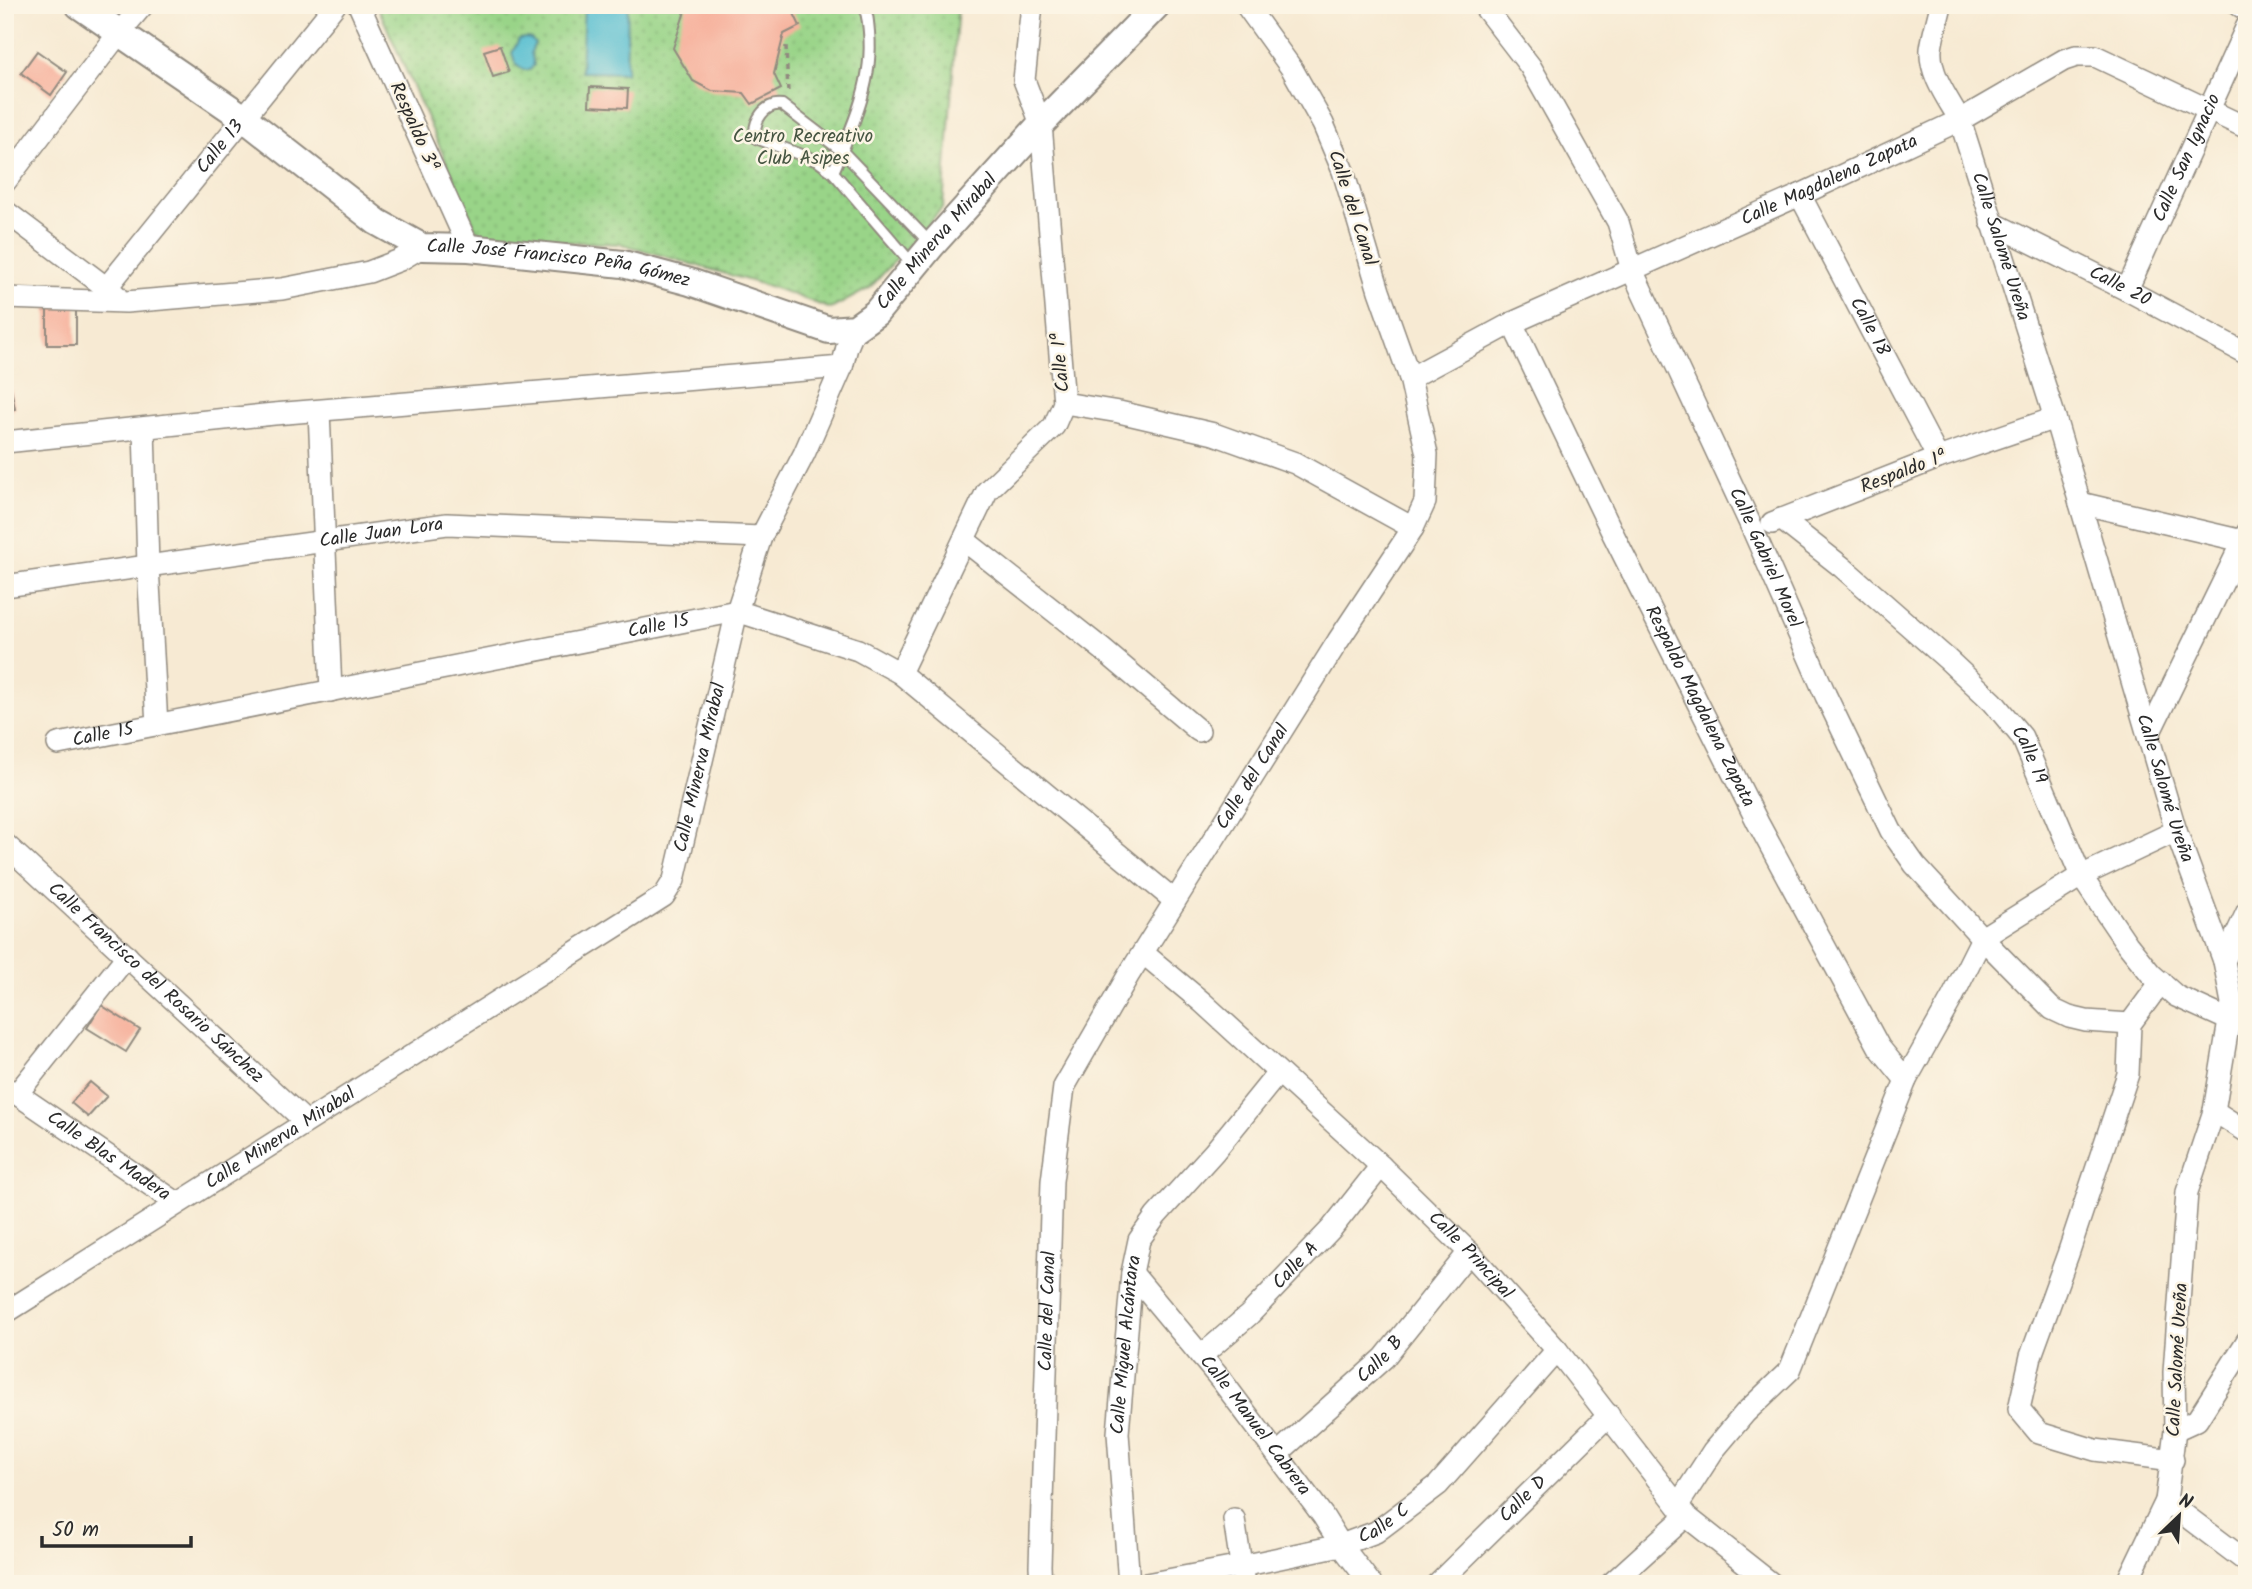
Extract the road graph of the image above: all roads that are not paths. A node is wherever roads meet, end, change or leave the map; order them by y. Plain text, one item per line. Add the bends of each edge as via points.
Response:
1 (79, 5) edge
2 (142, 5) edge
3 (335, 5) edge
4 (359, 5) edge
5 (863, 5) edge
6 (1032, 5) edge
7 (1157, 5) edge
8 (1246, 5) edge
9 (1483, 5) edge
10 (1941, 5) edge
11 (2239, 5) edge
12 (2247, 10) edge
13 (2247, 26) edge
14 (118, 33) junction
15 (2208, 109) junction
16 (244, 118) junction
17 (1960, 120) junction
18 (1041, 124) junction
19 (2247, 128) edge
20 (842, 151) junction
21 (832, 172) junction
22 (5, 181) edge
23 (1800, 195) junction
24 (5, 211) edge
25 (1991, 222) junction
26 (932, 245) junction
27 (422, 247) junction
28 (469, 248) junction
29 (914, 267) junction
30 (1632, 270) junction
31 (107, 287) junction
32 (2127, 290) junction
33 (5, 298) edge
34 (126, 302) junction
35 (1513, 323) junction
36 (855, 328) junction
37 (2247, 354) edge
38 (842, 367) junction
39 (1410, 377) junction
40 (1064, 403) junction
41 (319, 411) junction
42 (2056, 418) junction
43 (144, 428) junction
44 (5, 442) edge
45 (1938, 458) junction
46 (2080, 502) junction
47 (1781, 519) junction
48 (1413, 528) junction
49 (1753, 530) junction
50 (761, 537) junction
51 (2246, 539) edge
52 (964, 540) junction
53 (326, 541) junction
54 (148, 566) junction
55 (5, 586) edge
56 (737, 611) junction
57 (900, 673) junction
58 (331, 691) junction
59 (157, 725) junction
60 (1199, 731) dead end
61 (2148, 736) junction
62 (58, 744) dead end
63 (2176, 831) junction
64 (5, 844) edge
65 (2081, 876) junction
66 (1175, 901) junction
67 (2247, 912) edge
68 (1982, 938) junction
69 (1143, 953) junction
70 (127, 956) junction
71 (2224, 961) junction
72 (2161, 982) junction
73 (2229, 1020) junction
74 (2130, 1024) junction
75 (1278, 1073) junction
76 (1906, 1080) junction
77 (11, 1091) edge
78 (2214, 1111) junction
79 (306, 1122) junction
80 (2247, 1132) edge
81 (1381, 1166) junction
82 (177, 1203) junction
83 (1469, 1252) junction
84 (1132, 1273) junction
85 (5, 1313) edge
86 (2247, 1341) edge
87 (1557, 1350) junction
88 (1202, 1356) junction
89 (1609, 1415) junction
90 (2175, 1430) junction
91 (1277, 1454) junction
92 (2173, 1460) junction
93 (2166, 1502) junction
94 (1682, 1510) junction
95 (1234, 1519) dead end
96 (1341, 1545) junction
97 (2243, 1551) edge
98 (1243, 1575) edge
99 (1041, 1584) edge
100 (1129, 1584) edge
101 (1146, 1584) edge
102 (1371, 1584) edge
103 (1437, 1584) edge
104 (1611, 1584) edge
105 (1772, 1584) edge
106 (2126, 1584) edge

1 - 14 street, Calle José Francisco Peña Gómez
2 - 14 street
3 - 16 street, Calle 13
4 - 28 street, Respaldo 3ª
5 - 20 lane via 871,52 862,100
6 - 18 street, Calle 1ª via 1024,80
7 - 18 street, Calle Minerva Mirabal
8 - 39 street, Calle del Canal via 1292,69 1343,170
9 - 30 street, Calle Gabriel Morel via 1530,66 1581,154 1618,222
10 - 17 street, Calle Salomé Ureña via 1931,61
11 - 12 street
13 - 15 street, Calle San Ignacio
14 - 16 street, Calle José Francisco Peña Gómez
14 - 22 street
15 - 17 street, Calle Magdalena Zapata via 2095,56 2076,56
15 - 19 street, Calle Magdalena Zapata
15 - 32 street, Calle San Ignacio
16 - 27 street, Calle José Francisco Peña Gómez via 377,222
16 - 31 street, Calle 13
17 - 23 street, Calle Magdalena Zapata
17 - 25 street, Calle Salomé Ureña
18 - 26 street, Calle Minerva Mirabal
18 - 40 street, Calle 1ª
20 - 21 lane
20 - 21 lane via 789,109 774,104 764,110 756,138 818,161
20 - 26 lane
21 - 29 lane
23 - 30 street, Calle Magdalena Zapata
23 - 45 street, Calle 18
24 - 31 street
25 - 32 street, Calle 20
25 - 42 street, Calle Salomé Ureña
26 - 29 street, Calle Minerva Mirabal
27 - 28 street, Calle José Francisco Peña Gómez
27 - 34 street via 369,272 282,289
28 - 36 street, Calle José Francisco Peña Gómez via 623,264 829,330
29 - 36 street, Calle Minerva Mirabal via 876,313
30 - 35 street, Calle Magdalena Zapata
30 - 49 street, Calle Gabriel Morel
31 - 34 street
32 - 37 street, Calle 20
33 - 34 street
35 - 39 street, Calle Magdalena Zapata
35 - 76 street, Respaldo Magdalena Zapata via 1758,823 1879,1046
36 - 38 street, Calle Minerva Mirabal
38 - 41 street
38 - 50 street, Calle Minerva Mirabal
39 - 48 street, Calle del Canal via 1427,454 1425,502
40 - 48 street via 1214,435 1295,463
40 - 52 street, Calle 1ª via 1054,426 986,491
41 - 43 street
41 - 53 street
42 - 45 street, Respaldo 1ª
42 - 46 street, Calle Salomé Ureña
43 - 44 street
43 - 54 street
45 - 47 street, Respaldo 1ª
46 - 51 street
46 - 61 street, Calle Salomé Ureña
47 - 49 street, Respaldo 1ª
47 - 65 street, Calle 19 via 1993,702 2022,737
48 - 66 street, Calle del Canal
49 - 68 street, Calle Gabriel Morel via 1891,831 1915,866
50 - 53 street, Calle Juan Lora via 447,524
50 - 56 street, Calle Minerva Mirabal
51 - 61 street
52 - 57 street, Calle 1ª
52 - 60 street
53 - 54 street, Calle Juan Lora
53 - 58 street
54 - 55 street, Calle Juan Lora
54 - 59 street
56 - 57 street, Calle 15 via 858,650
56 - 58 street, Calle 15
56 - 79 street, Calle Minerva Mirabal via 674,880 664,896
57 - 66 street, Calle 15
58 - 59 street, Calle 15
59 - 62 street, Calle 15
61 - 63 street, Calle Salomé Ureña
63 - 65 street
63 - 71 street, Calle Salomé Ureña
64 - 70 street, Calle Francisco del Rosario Sánchez
65 - 68 street
65 - 72 street, Calle 19 via 2127,944
66 - 69 street, Calle del Canal
67 - 71 street
68 - 74 street, Calle Gabriel Morel via 2052,1009 2086,1021
68 - 76 street
69 - 75 street, Calle Principal
69 - 99 street, Calle del Canal via 1064,1087 1052,1181
70 - 77 street
70 - 79 street, Calle Francisco del Rosario Sánchez
71 - 73 street, Calle Salomé Ureña via 2232,1003
72 - 73 street, Calle 19 via 2176,996
72 - 74 street
73 - 78 street, Calle Salomé Ureña
74 - 92 street via 2128,1074 2031,1356 2019,1409 2039,1433 2095,1450
75 - 81 street, Calle Principal
75 - 84 street, Calle Miguel Alcántara via 1156,1216 1139,1240
76 - 94 street via 1790,1370 1737,1422 1696,1474
77 - 82 street, Calle Blas Madera
78 - 80 street
78 - 90 street, Calle Salomé Ureña via 2188,1192 2174,1372
79 - 82 street, Calle Minerva Mirabal
81 - 83 street, Calle Principal
81 - 88 street, Calle A via 1332,1227 1249,1315
82 - 85 street, Calle Minerva Mirabal
83 - 87 street, Calle Principal
83 - 91 street, Calle B via 1384,1358
84 - 88 street, Calle Manuel Cabrera
84 - 100 street, Calle Miguel Alcántara via 1118,1433
86 - 90 street via 2197,1420
87 - 89 street, Calle Principal
87 - 96 street, Calle C via 1438,1485 1376,1532
88 - 91 street, Calle Manuel Cabrera
89 - 94 street, Calle Principal
89 - 103 street, Calle D
90 - 92 street, Calle Salomé Ureña
91 - 96 street, Calle Manuel Cabrera
92 - 93 street, Calle Salomé Ureña
93 - 97 street
93 - 106 street, Calle Salomé Ureña
94 - 104 street
94 - 105 street, Calle Principal
95 - 98 street
96 - 98 street, Calle C
96 - 102 street, Calle Manuel Cabrera
98 - 101 street, Calle C

